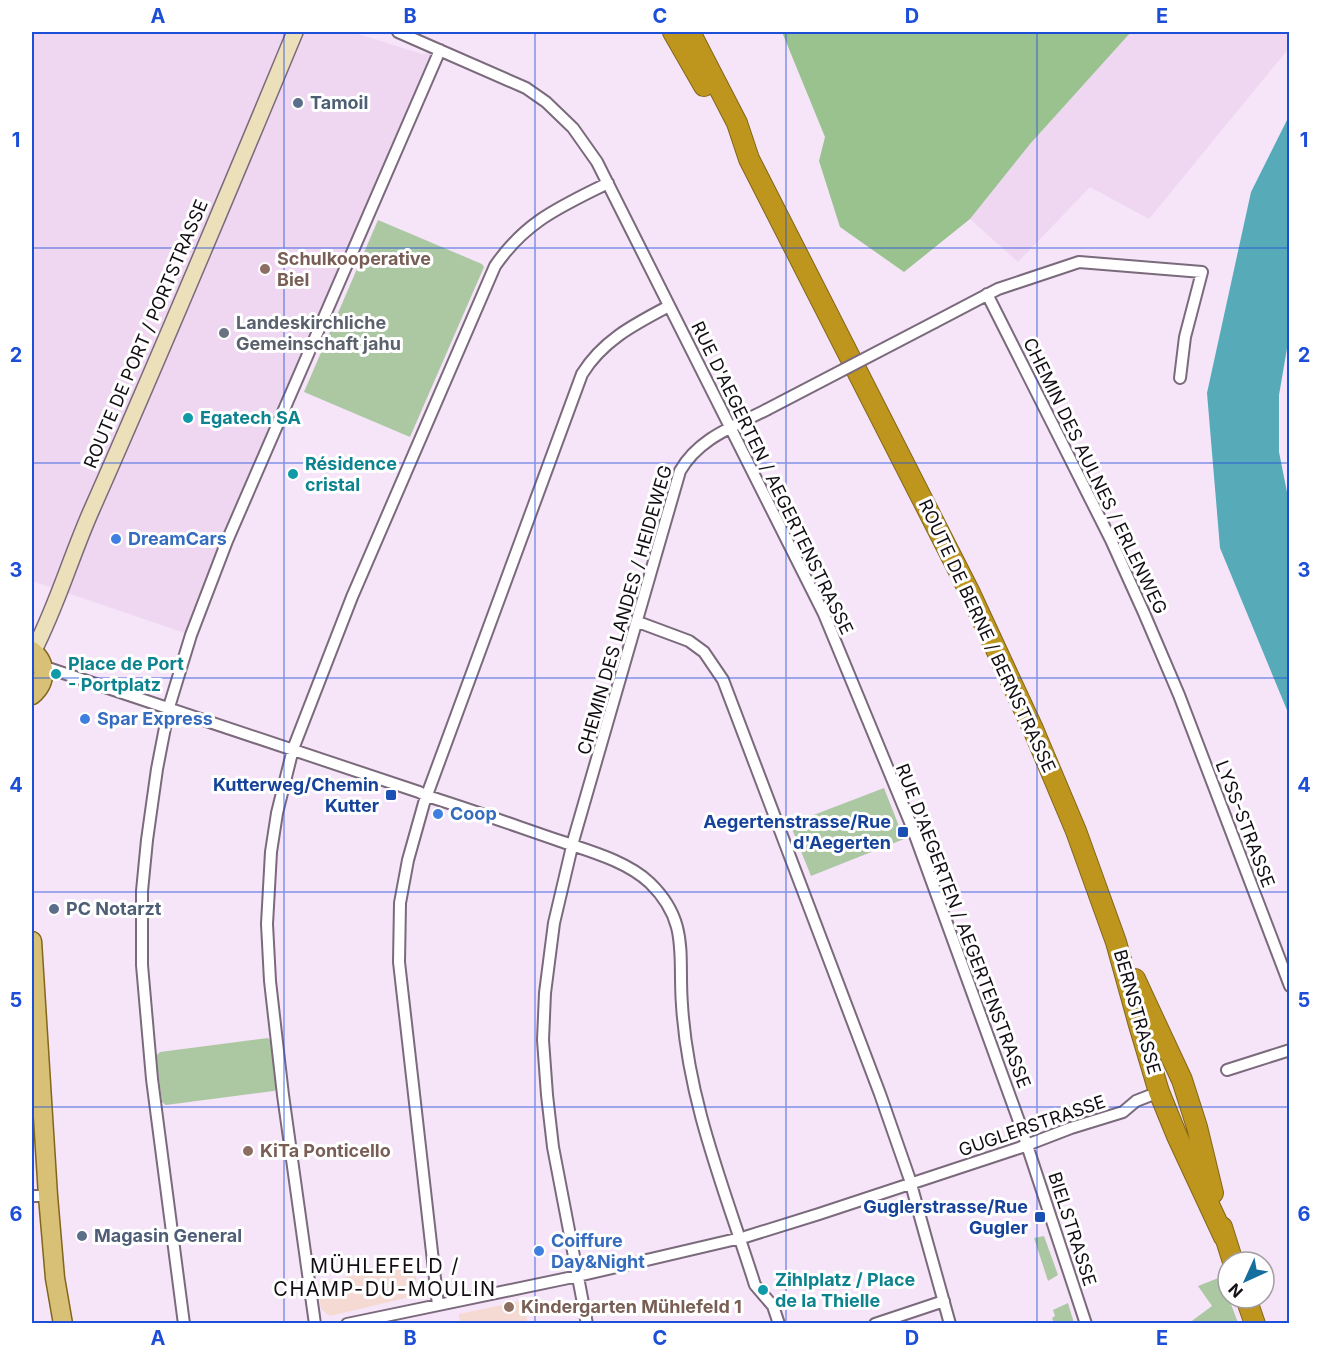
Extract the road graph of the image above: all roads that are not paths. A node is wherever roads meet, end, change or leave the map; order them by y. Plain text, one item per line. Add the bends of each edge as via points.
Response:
1 (295, 32) edge
2 (398, 32) edge
3 (673, 32) edge
4 (690, 32) edge
5 (440, 50) junction
6 (749, 159) junction
7 (608, 183) junction
8 (987, 294) junction
9 (669, 306) junction
10 (1180, 378) dead end
11 (730, 428) junction
12 (638, 622) junction
13 (32, 651) edge
14 (44, 670) junction
15 (1170, 675) joint
16 (32, 695) edge
17 (169, 707) junction
18 (293, 749) junction
19 (427, 796) junction
20 (573, 845) junction
21 (32, 941) edge
22 (1116, 942) junction
23 (1290, 986) edge
24 (34, 995) edge
25 (1290, 1050) edge
26 (1227, 1070) dead end
27 (1160, 1092) junction
28 (1197, 1127) junction
29 (1027, 1145) junction
30 (911, 1184) junction
31 (40, 1196) edge
32 (1224, 1237) junction
33 (740, 1238) junction
34 (1229, 1250) edge
35 (578, 1276) junction
36 (944, 1301) junction
37 (438, 1305) junction
38 (63, 1323) edge
39 (184, 1323) edge
40 (315, 1323) edge
41 (347, 1323) edge
42 (587, 1323) edge
43 (779, 1323) edge
44 (875, 1323) edge
45 (950, 1323) edge
46 (1086, 1323) edge

1 - 13 main road, ROUTE DE PORT / PORTSTRASSE
2 - 5 street, RUE D'AEGERTEN / AEGERTENSTRASSE
3 - 6 highway via 728,130
4 - 6 highway via 736,123
5 - 7 street, RUE D'AEGERTEN / AEGERTENSTRASSE via 526,88 546,102 573,128
5 - 17 street via 227,541
6 - 22 highway, ROUTE DE BERNE / BERNSTRASSE via 1005,665 1076,831
7 - 9 street, RUE D'AEGERTEN / AEGERTENSTRASSE
7 - 18 street via 540,219 495,266 352,597
8 - 10 street, CHEMIN DES LANDES / HEIDEWEG via 1079,262 1202,272 1185,337
8 - 11 street, CHEMIN DES LANDES / HEIDEWEG, bridge
8 - 15 street, CHEMIN DES AULNES / ERLENWEG via 1111,540
9 - 11 street, RUE D'AEGERTEN / AEGERTENSTRASSE
9 - 19 street via 612,339 582,374
11 - 12 street, CHEMIN DES LANDES / HEIDEWEG via 702,444 680,471
11 - 29 street, RUE D'AEGERTEN / AEGERTENSTRASSE via 824,614 912,827
12 - 20 street, CHEMIN DES LANDES / HEIDEWEG
12 - 30 street via 689,641 704,652 723,680
13 - 14 main road
14 - 16 main road via 42,683
14 - 17 street
15 - 23 street, LYSS-STRASSE
17 - 18 street
17 - 39 street via 147,840 141,954 152,1079
18 - 19 street
18 - 40 street via 271,852 268,936 275,1032
19 - 20 street
19 - 37 street via 414,833 398,925
20 - 33 street via 639,874 658,892 673,915 681,942 682,1005 690,1075
20 - 35 street, CHEMIN DES LANDES / HEIDEWEG via 554,924 544,993 543,1040 553,1147
21 - 24 main road
22 - 27 highway, BERNSTRASSE
22 - 28 highway, BERNSTRASSE via 1182,1080
24 - 31 main road
25 - 26 street
27 - 28 highway via 1179,1105
27 - 29 street, GUGLERSTRASSE via 1136,1101 1122,1112
27 - 32 highway, BERNSTRASSE
28 - 32 highway, BERNSTRASSE
29 - 30 street, GUGLERSTRASSE
29 - 46 street, BIELSTRASSE
30 - 33 street, GUGLERSTRASSE
30 - 36 street
31 - 38 main road
32 - 34 highway, BERNSTRASSE
33 - 35 street, GUGLERSTRASSE
33 - 43 street via 755,1285 773,1306
35 - 37 street, GUGLERSTRASSE
35 - 42 street, CHEMIN DES LANDES / HEIDEWEG
36 - 44 street
36 - 45 street
37 - 41 street, GUGLERSTRASSE

